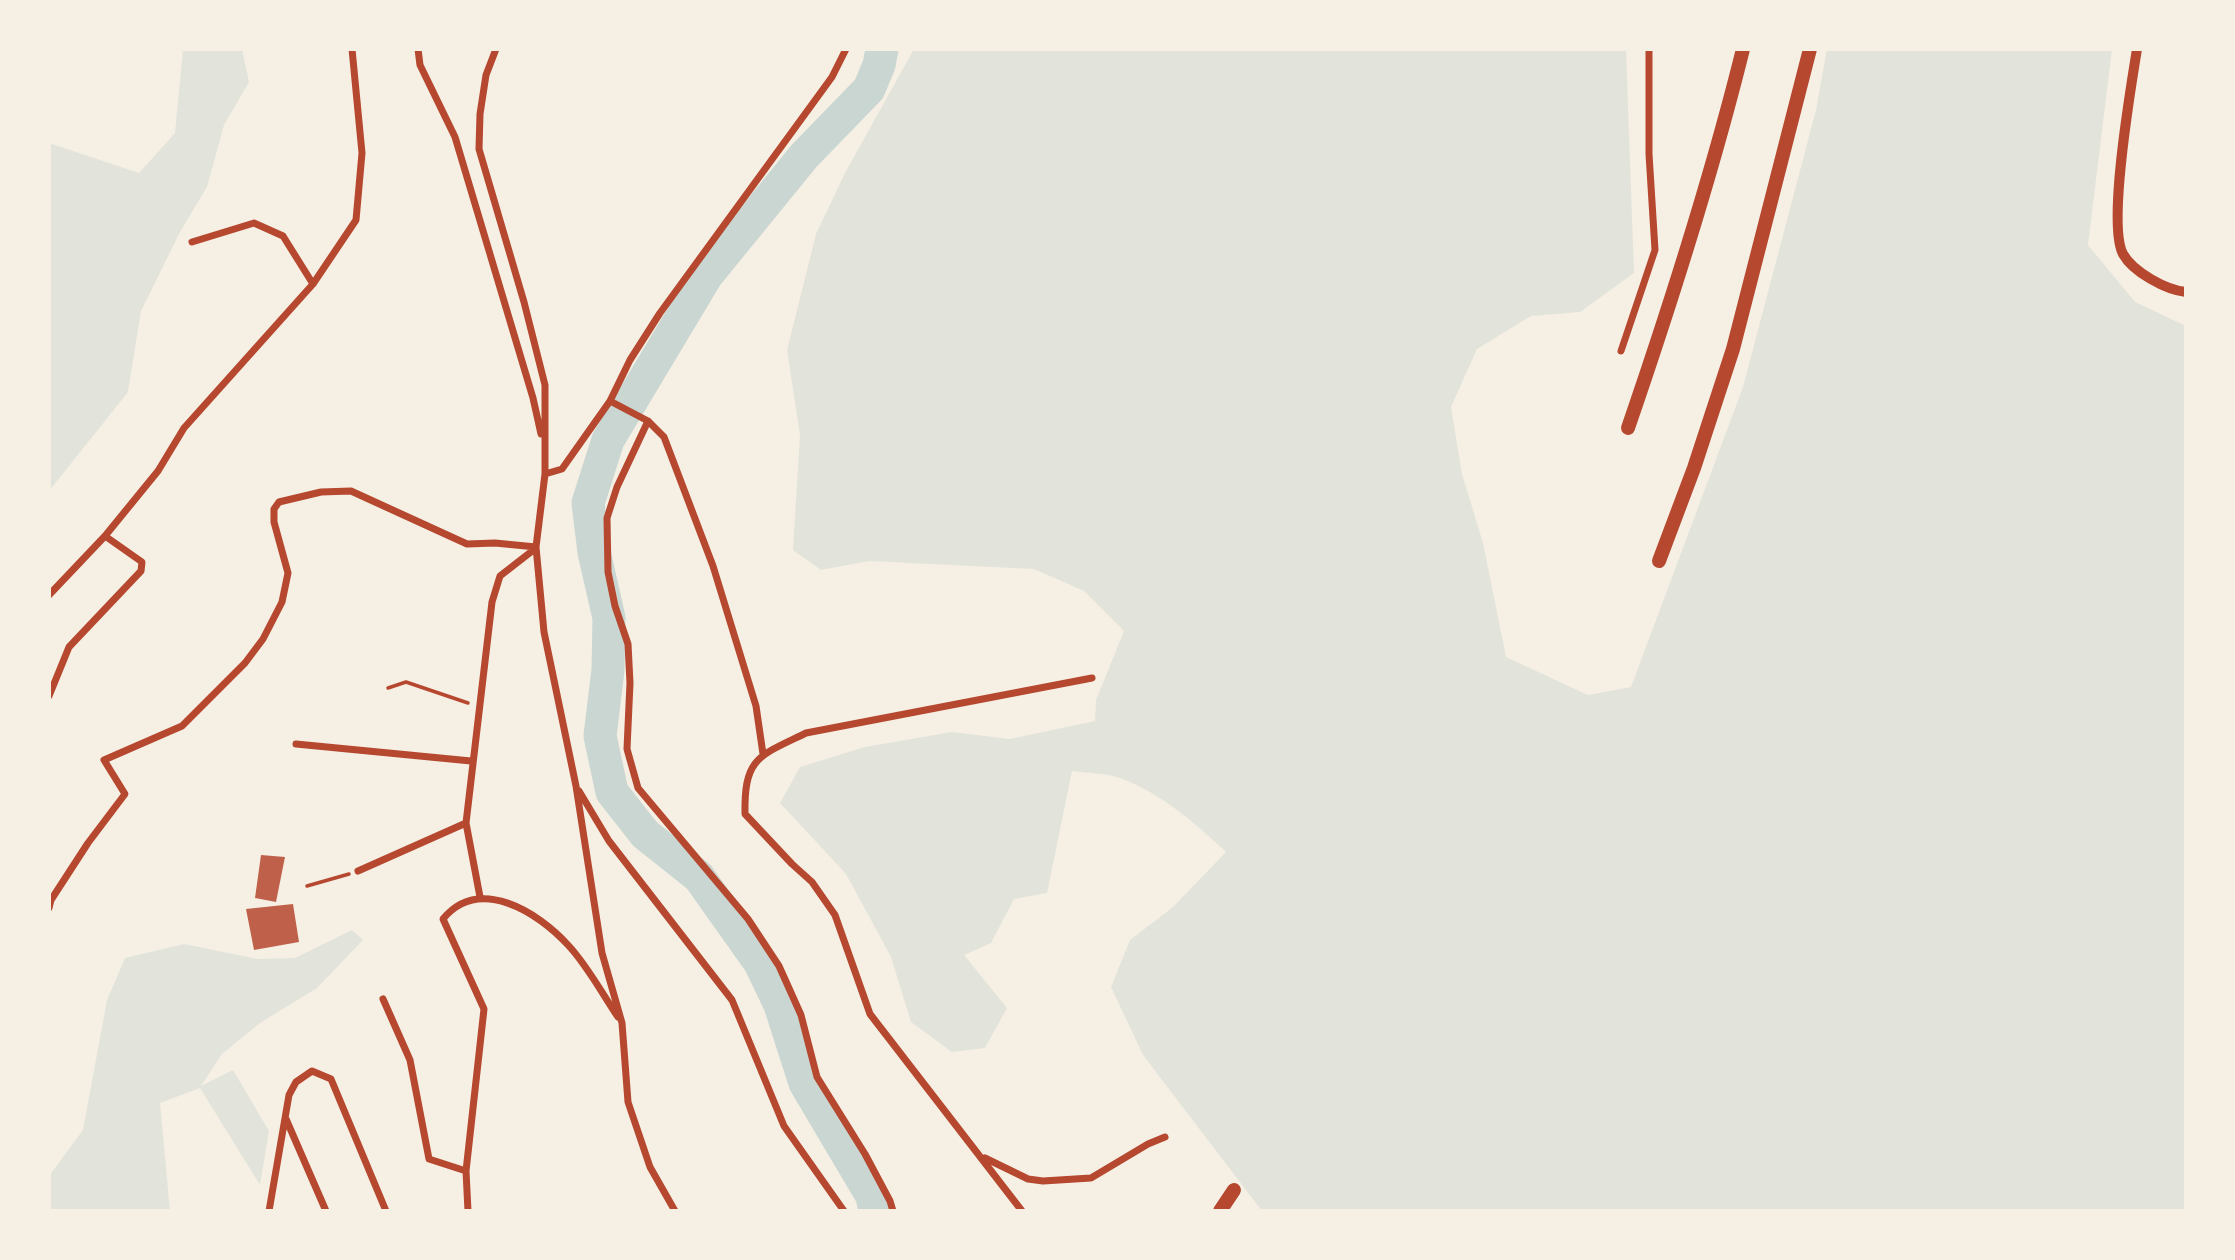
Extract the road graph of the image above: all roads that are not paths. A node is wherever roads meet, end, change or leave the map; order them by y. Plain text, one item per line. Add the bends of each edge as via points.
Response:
1 (352, 49) edge
2 (418, 49) edge
3 (496, 49) edge
4 (846, 49) edge
5 (1649, 49) edge
6 (1743, 49) edge
7 (1810, 49) edge
8 (2137, 49) edge
9 (192, 242) dead end
10 (313, 284) junction
11 (2186, 292) edge
12 (1620, 351) dead end
13 (610, 401) junction
14 (645, 420) junction
15 (1628, 429) dead end
16 (544, 446) junction
17 (545, 474) junction
18 (105, 536) junction
19 (536, 547) junction
20 (1659, 561) dead end
21 (49, 595) edge
22 (1092, 678) dead end
23 (49, 696) edge
24 (296, 744) dead end
25 (762, 754) junction
26 (471, 761) junction
27 (576, 786) junction
28 (466, 823) junction
29 (358, 871) road end
30 (480, 897) junction
31 (50, 903) edge
32 (383, 999) dead end
33 (622, 1023) junction
34 (285, 1117) junction
35 (1165, 1137) dead end
36 (981, 1156) junction
37 (466, 1171) junction
38 (1234, 1190) dead end
39 (269, 1211) edge
40 (326, 1211) edge
41 (386, 1211) edge
42 (468, 1211) edge
43 (675, 1211) edge
44 (844, 1211) edge
45 (893, 1211) edge
46 (1022, 1211) edge
47 (1220, 1211) edge

1 - 10 street via 362,153 356,220
2 - 16 street via 420,65 455,137
3 - 16 street via 486,75 479,149 545,385
4 - 13 street via 832,77 660,313
5 - 12 street via 1648,154 1655,250
6 - 15 highway via 1715,160
7 - 20 highway via 1733,349
8 - 11 street via 2119,190 2117,223 2123,254 2161,286
9 - 10 street via 254,223 283,236
10 - 18 street via 184,428 158,471
13 - 14 street
13 - 17 street via 562,469
14 - 25 street via 664,437 713,566 756,706
14 - 45 street via 607,518 608,572 628,644 627,749 638,788 748,919 779,966 801,1015 817,1077 865,1154
16 - 17 street
17 - 19 street
18 - 21 street
18 - 23 street via 142,562 141,571 69,647
19 - 26 street via 500,576 492,602
19 - 27 street via 544,632
19 - 31 street via 467,544 351,491 321,492 279,502 274,522 288,573 282,602 263,639 182,726 104,760 125,794
22 - 25 street via 806,733
24 - 26 street
25 - 36 street via 749,770 745,814 813,882 835,915 870,1014
26 - 28 street
27 - 33 street via 602,953
27 - 44 street via 610,841 732,1000 785,1126
28 - 29 street
28 - 30 street
30 - 33 street via 523,908 569,945
30 - 37 street via 452,908 443,919 484,1009
32 - 37 street via 410,1060 429,1159
33 - 43 street via 628,1102 650,1167
34 - 39 street
34 - 40 street
34 - 41 street via 296,1082 312,1071 331,1079
35 - 36 street via 1091,1178 1028,1179
36 - 46 street
37 - 42 street
38 - 47 highway

